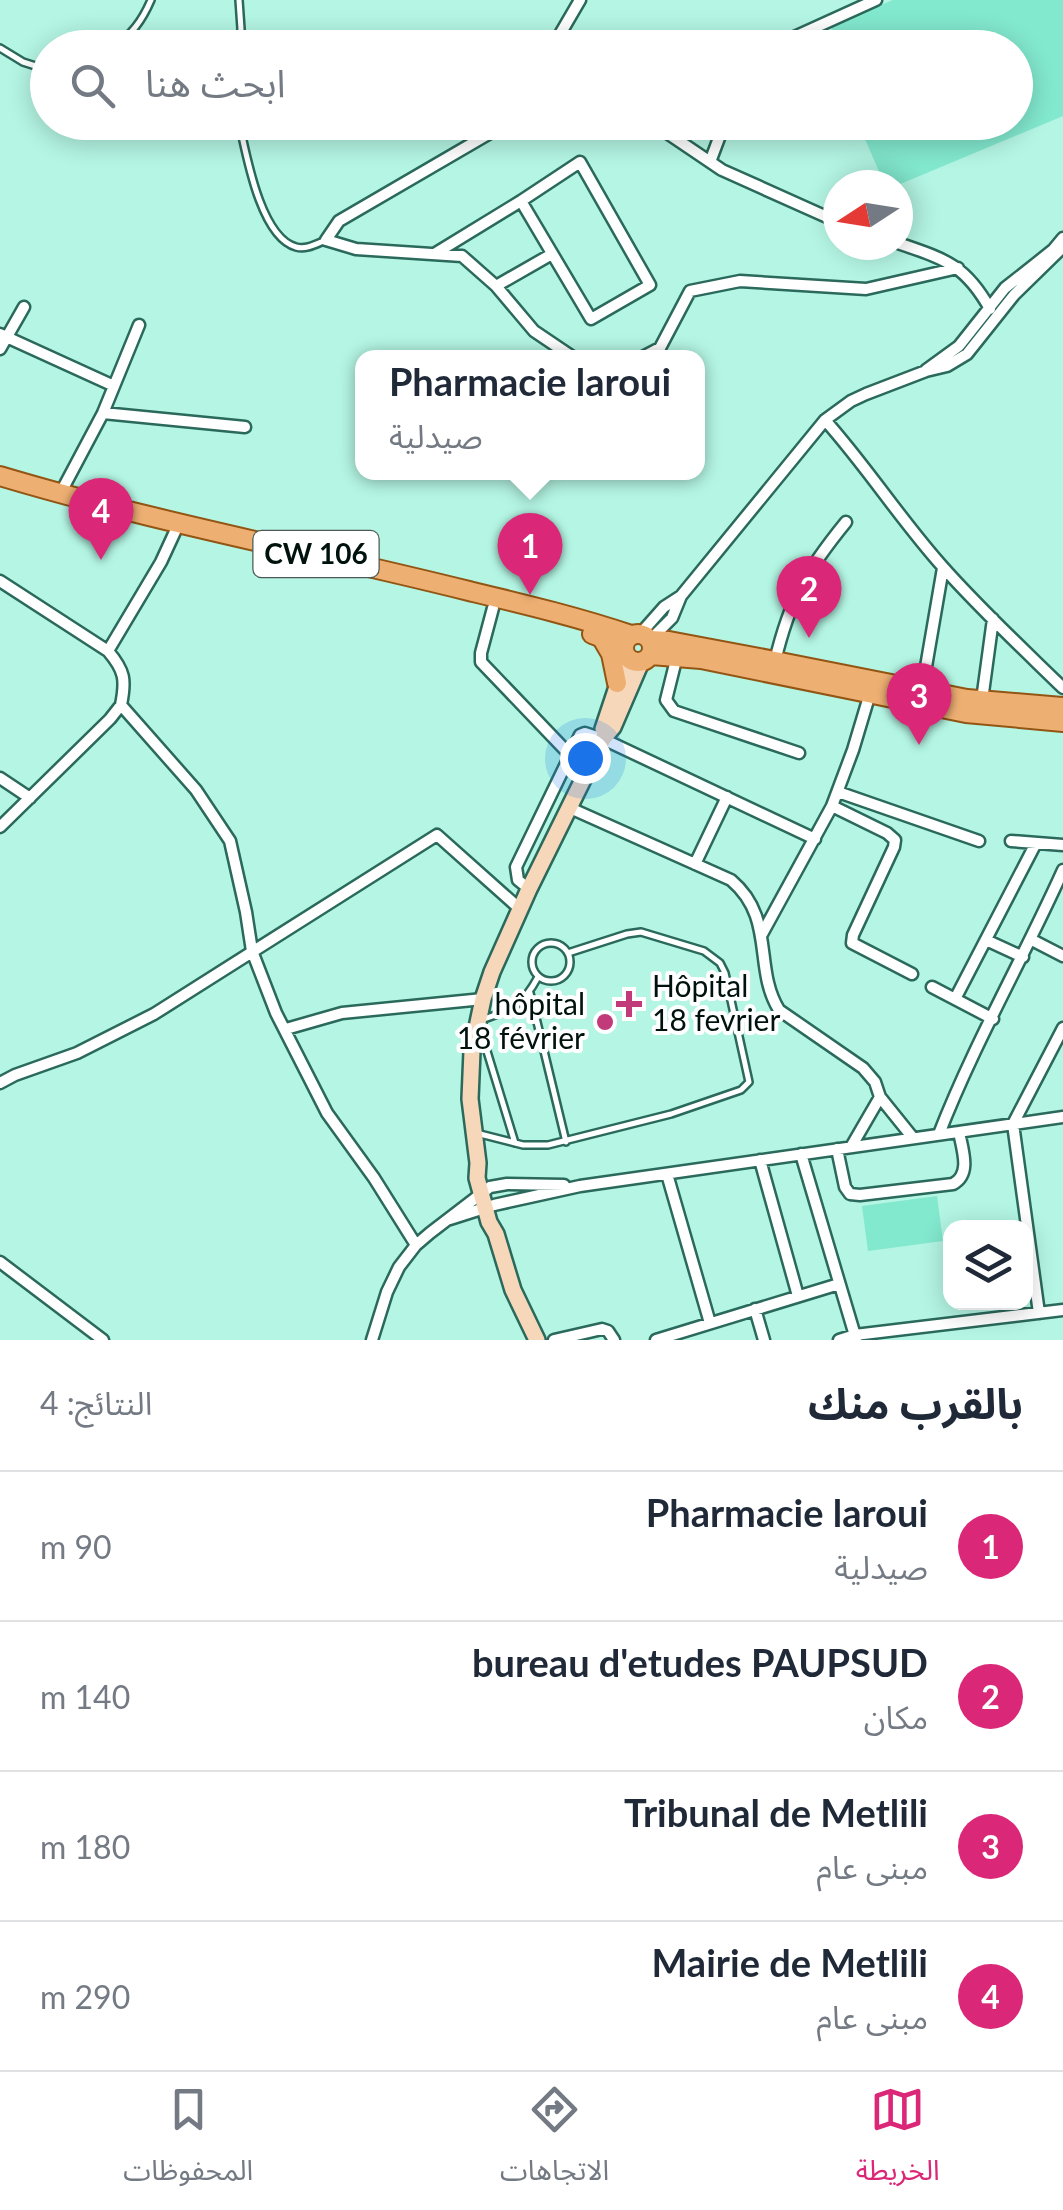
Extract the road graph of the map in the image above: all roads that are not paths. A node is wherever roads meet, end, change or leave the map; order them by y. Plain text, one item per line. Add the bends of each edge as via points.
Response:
1 (151, 0) edge
2 (239, 0) edge
3 (580, 0) edge
4 (876, 0) edge
5 (134, 30) edge
6 (240, 30) edge
7 (562, 30) edge
8 (810, 30) edge
9 (0, 48) edge
10 (30, 64) edge
11 (243, 140) edge
12 (479, 140) edge
13 (678, 140) edge
14 (718, 140) edge
15 (710, 162) junction
16 (521, 202) junction
17 (823, 215) edge
18 (1063, 238) edge
19 (326, 240) junction
20 (1063, 246) edge
21 (913, 248) edge
22 (436, 253) junction
23 (552, 254) junction
24 (958, 268) junction
25 (496, 286) junction
26 (989, 306) junction
27 (24, 307) dead end
28 (995, 318) junction
29 (140, 325) dead end
30 (4, 336) edge
31 (0, 349) edge
32 (562, 350) edge
33 (656, 350) edge
34 (926, 371) junction
35 (114, 386) junction
36 (103, 413) junction
37 (825, 420) junction
38 (245, 428) dead end
39 (0, 476) edge
40 (0, 486) edge
41 (60, 494) junction
42 (846, 522) dead end
43 (178, 526) junction
44 (943, 568) junction
45 (0, 581) edge
46 (493, 608) junction
47 (993, 620) junction
48 (600, 637) junction
49 (639, 646) junction
50 (108, 651) junction
51 (677, 656) junction
52 (774, 660) junction
53 (618, 683) junction
54 (872, 688) junction
55 (1063, 688) edge
56 (922, 690) junction
57 (982, 700) junction
58 (120, 705) junction
59 (1063, 707) edge
60 (1063, 722) edge
61 (603, 739) junction
62 (798, 754) dead end
63 (570, 755) junction
64 (0, 778) edge
65 (838, 792) junction
66 (727, 797) junction
67 (30, 798) junction
68 (832, 806) junction
69 (570, 808) junction
70 (0, 827) edge
71 (816, 839) junction
72 (979, 841) dead end
73 (1011, 842) dead end
74 (1036, 843) junction
75 (1063, 845) edge
76 (695, 864) junction
77 (1063, 870) edge
78 (529, 890) junction
79 (520, 909) junction
80 (762, 934) junction
81 (986, 940) junction
82 (1032, 940) junction
83 (252, 951) junction
84 (568, 953) junction
85 (1063, 956) edge
86 (1023, 957) junction
87 (912, 974) dead end
88 (538, 977) junction
89 (932, 987) dead end
90 (530, 993) junction
91 (483, 999) junction
92 (955, 999) junction
93 (993, 1019) junction
94 (478, 1021) junction
95 (1063, 1028) edge
96 (286, 1029) junction
97 (0, 1083) edge
98 (880, 1096) junction
99 (1063, 1116) edge
100 (1013, 1124) junction
101 (472, 1132) junction
102 (959, 1132) junction
103 (939, 1134) junction
104 (913, 1138) junction
105 (566, 1142) junction
106 (515, 1143) junction
107 (851, 1147) junction
108 (837, 1149) junction
109 (801, 1154) junction
110 (760, 1160) junction
111 (667, 1174) junction
112 (580, 1186) junction
113 (488, 1198) junction
114 (416, 1245) junction
115 (0, 1262) edge
116 (839, 1284) junction
117 (798, 1296) junction
118 (755, 1309) junction
119 (1063, 1310) edge
120 (1039, 1313) junction
121 (704, 1325) junction
122 (856, 1338) edge
123 (102, 1340) edge
124 (372, 1340) edge
125 (537, 1340) edge
126 (554, 1340) edge
127 (614, 1340) edge
128 (656, 1340) edge
129 (702, 1340) edge
130 (764, 1340) edge
131 (838, 1340) edge

1 - 5 lane
2 - 6 lane
3 - 7 street
4 - 8 street
9 - 10 lane
11 - 19 lane via 255,189 278,233 298,248
12 - 19 street via 339,221
13 - 15 street
14 - 15 street
15 - 17 street
16 - 22 street
16 - 23 street
16 - 23 street via 580,162 650,285 591,319
18 - 26 street
19 - 22 street via 356,249
20 - 28 street
21 - 24 street
22 - 25 street via 462,256
23 - 25 street
24 - 26 street
24 - 33 street via 866,288 740,281 690,291
25 - 32 street via 534,331
26 - 28 street
26 - 34 street via 966,338
27 - 30 street
28 - 34 street via 967,354
29 - 35 street
30 - 31 street
30 - 35 street
34 - 37 street via 851,401
35 - 36 street
36 - 38 street
36 - 41 street
37 - 44 street
37 - 49 street via 681,596 672,618
39 - 41 main road, CW 106
40 - 43 main road, CW 106
41 - 43 main road, CW 106
42 - 52 street via 798,590
43 - 46 main road, CW 106
43 - 49 main road, CW 106 via 590,621
43 - 50 street
44 - 47 street
44 - 56 street
45 - 50 street
46 - 48 main road, CW 106
46 - 63 street via 480,662
47 - 55 street
47 - 57 street
48 - 49 main road, CW 106
48 - 53 main road
49 - 51 main road
49 - 52 main road, CW 106
49 - 53 main road
49 - 61 main road via 613,728
50 - 58 street via 125,684
51 - 54 main road
51 - 62 street via 666,700 674,711
52 - 54 main road, CW 106
53 - 61 main road
54 - 56 main road, CW 106
54 - 60 main road via 966,713
54 - 65 street
56 - 57 main road, CW 106
57 - 59 main road, CW 106
58 - 67 street
58 - 83 street via 196,790 230,840
61 - 63 street via 582,734
61 - 66 street
61 - 69 main road
63 - 78 street via 516,867
64 - 67 street
65 - 68 street
65 - 72 street
66 - 71 street
66 - 76 street
67 - 70 street
68 - 71 street
68 - 87 street via 895,840 852,944
69 - 76 street
69 - 78 main road
71 - 80 street
73 - 74 street
74 - 75 street
74 - 81 street
76 - 80 street via 744,891
77 - 82 street
78 - 79 main road
79 - 83 street via 438,836
79 - 91 main road
80 - 98 street via 778,1010 863,1068
81 - 86 street
81 - 92 street
82 - 85 street
82 - 86 street
83 - 96 street
83 - 97 street via 154,1014 77,1054
84 - 88 lane via 570,968 560,980
84 - 88 lane via 557,943 536,949 531,964
84 - 105 lane via 640,932 712,956 725,972 750,1076 741,1090
86 - 93 street
88 - 90 lane
89 - 92 street
90 - 94 lane via 516,1008
90 - 105 lane
91 - 94 main road
91 - 96 street via 342,1013
92 - 93 street
93 - 103 street
94 - 101 main road via 470,1074
94 - 106 lane
95 - 100 street
96 - 114 street via 327,1113
98 - 104 street
98 - 107 street
99 - 100 street
100 - 102 street
100 - 120 street
101 - 106 lane
101 - 113 main road
102 - 103 street
102 - 108 street via 965,1172 953,1184 850,1194
103 - 104 street
104 - 107 street
105 - 106 lane
107 - 108 street
108 - 109 street
109 - 110 street
109 - 116 street
110 - 111 street
110 - 117 street
111 - 112 street
111 - 121 street
112 - 113 street
112 - 113 street via 507,1184
113 - 114 street
113 - 125 main road via 520,1308
114 - 124 street via 386,1292
115 - 123 street
116 - 117 street
116 - 122 street
117 - 118 street
118 - 121 street
118 - 130 street
119 - 120 street
120 - 122 street
121 - 128 street
121 - 129 street
122 - 131 street
126 - 127 street via 602,1330

